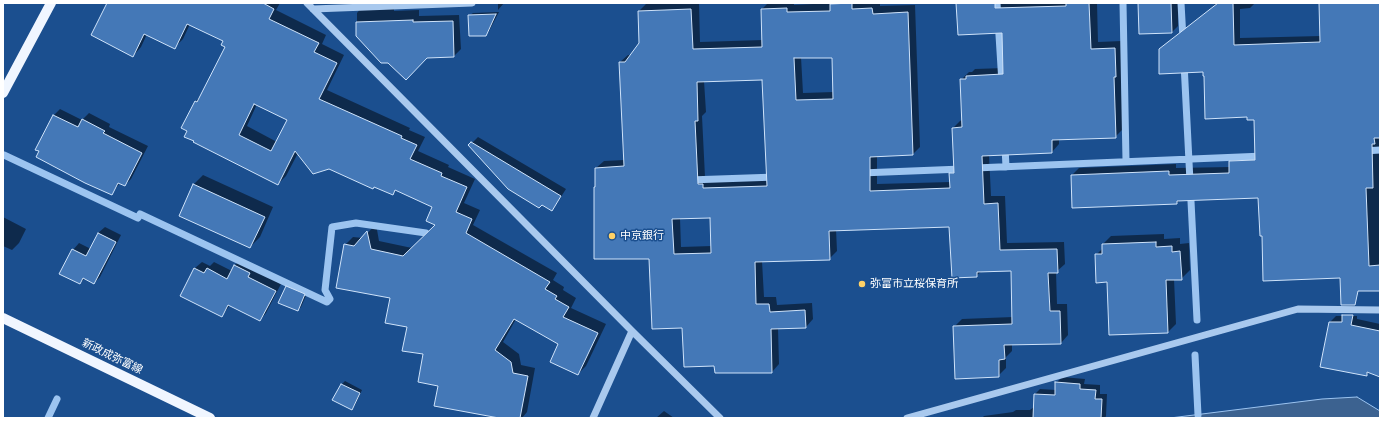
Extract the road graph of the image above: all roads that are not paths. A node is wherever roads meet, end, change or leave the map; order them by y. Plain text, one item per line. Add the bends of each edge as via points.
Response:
1 (51, 3) edge
2 (307, 3) edge
3 (472, 3) edge
4 (313, 9) junction
5 (3, 93) edge
6 (1380, 310) edge
7 (3, 318) edge
8 (632, 331) junction
9 (210, 418) edge
10 (593, 418) edge
11 (720, 418) edge
12 (906, 418) edge

1 - 5 main road
2 - 4 street
3 - 4 street
4 - 8 street
6 - 12 street via 1298,310
7 - 9 main road, 新政成弥富線
8 - 10 street
8 - 11 street

